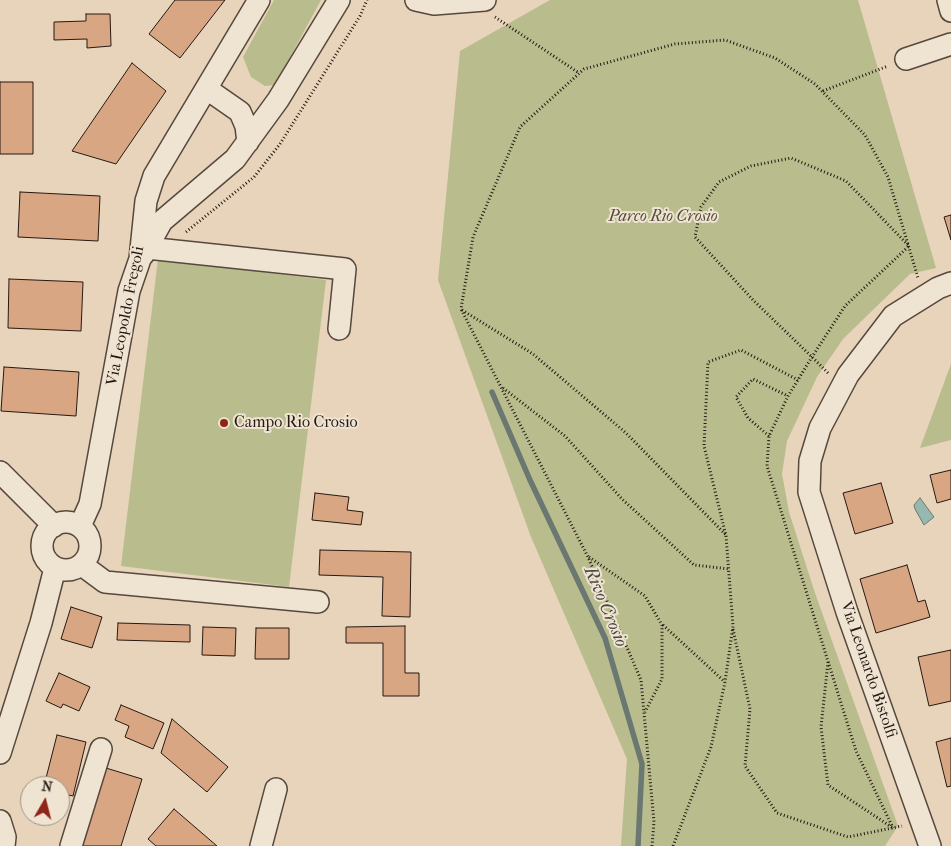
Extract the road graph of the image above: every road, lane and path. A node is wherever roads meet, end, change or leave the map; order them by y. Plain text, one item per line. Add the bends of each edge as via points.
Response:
1 (259, 0) edge
2 (339, 0) edge
3 (416, 0) edge
4 (948, 0) edge
5 (482, 1) edge
6 (951, 11) edge
7 (951, 44) edge
8 (906, 59) joint
9 (579, 73) junction
10 (207, 89) junction
11 (823, 92) junction
12 (278, 100) junction
13 (229, 104) junction
14 (248, 142) junction
15 (909, 246) junction
16 (143, 254) junction
17 (951, 283) edge
18 (923, 298) junction
19 (461, 310) junction
20 (339, 329) dead end
21 (812, 357) junction
22 (798, 380) junction
23 (501, 386) junction
24 (842, 387) junction
25 (788, 396) junction
26 (769, 436) junction
27 (0, 472) edge
28 (54, 526) junction
29 (80, 526) junction
30 (726, 536) junction
31 (588, 557) junction
32 (82, 565) junction
33 (55, 568) junction
34 (729, 569) junction
35 (318, 602) dead end
36 (662, 625) junction
37 (733, 626) junction
38 (828, 660) junction
39 (725, 682) junction
40 (644, 714) junction
41 (101, 749) dead end
42 (0, 753) edge
43 (276, 789) dead end
44 (0, 821) edge
45 (921, 822) junction
46 (893, 828) junction
47 (4, 846) edge
48 (71, 846) edge
49 (262, 846) edge
50 (652, 846) edge
51 (672, 846) edge
52 (930, 846) edge

1 - 10 street, Via Leopoldo Fregoli
2 - 12 street
3 - 5 street via 434,4
4 - 6 street
5 - 9 path via 498,20
7 - 8 street
8 - 11 path
9 - 11 path via 584,68 675,44 725,40 775,58
9 - 19 path via 520,127 473,236
10 - 13 street
10 - 16 street, Via Leopoldo Fregoli via 154,176 146,202
11 - 15 path via 870,143 888,177
12 - 13 street via 252,106
12 - 14 street
13 - 14 street via 240,112
14 - 16 street via 235,159 162,221
15 - 18 path
15 - 21 path via 845,306
15 - 21 path via 846,181 791,158 751,166 719,182 701,206 695,237
16 - 20 street via 345,269
16 - 29 street, Via Leopoldo Fregoli via 129,292 90,504
17 - 18 street, Via Leonardo Bistolfi
18 - 24 street, Via Leonardo Bistolfi via 893,316
19 - 23 path
19 - 30 path via 533,354 626,433
21 - 22 path
21 - 24 path
22 - 25 path
22 - 30 path via 741,350 708,362 704,446
23 - 31 path
23 - 34 path via 565,436 622,499 694,565
24 - 45 street, Via Leonardo Bistolfi via 820,428 810,461 809,492 847,612
25 - 26 path
25 - 26 path via 753,378 736,397 748,418
26 - 38 path via 767,466
27 - 28 street
28 - 29 street via 67,522
28 - 33 street via 44,536 42,551
29 - 32 street via 91,545
30 - 34 path
31 - 36 path via 644,596
31 - 40 path via 641,680
32 - 33 street via 69,570
32 - 35 street via 104,582
33 - 42 street
34 - 37 path
36 - 39 path
36 - 40 path via 662,679
37 - 39 path
37 - 46 path via 750,709 745,766 777,813 848,837
38 - 46 path via 856,751
38 - 46 path via 821,727 828,785
39 - 51 path via 711,747
40 - 50 path via 654,822
41 - 48 street
43 - 49 street
44 - 47 street
45 - 46 path
45 - 52 street, Via Leonardo Bistolfi

